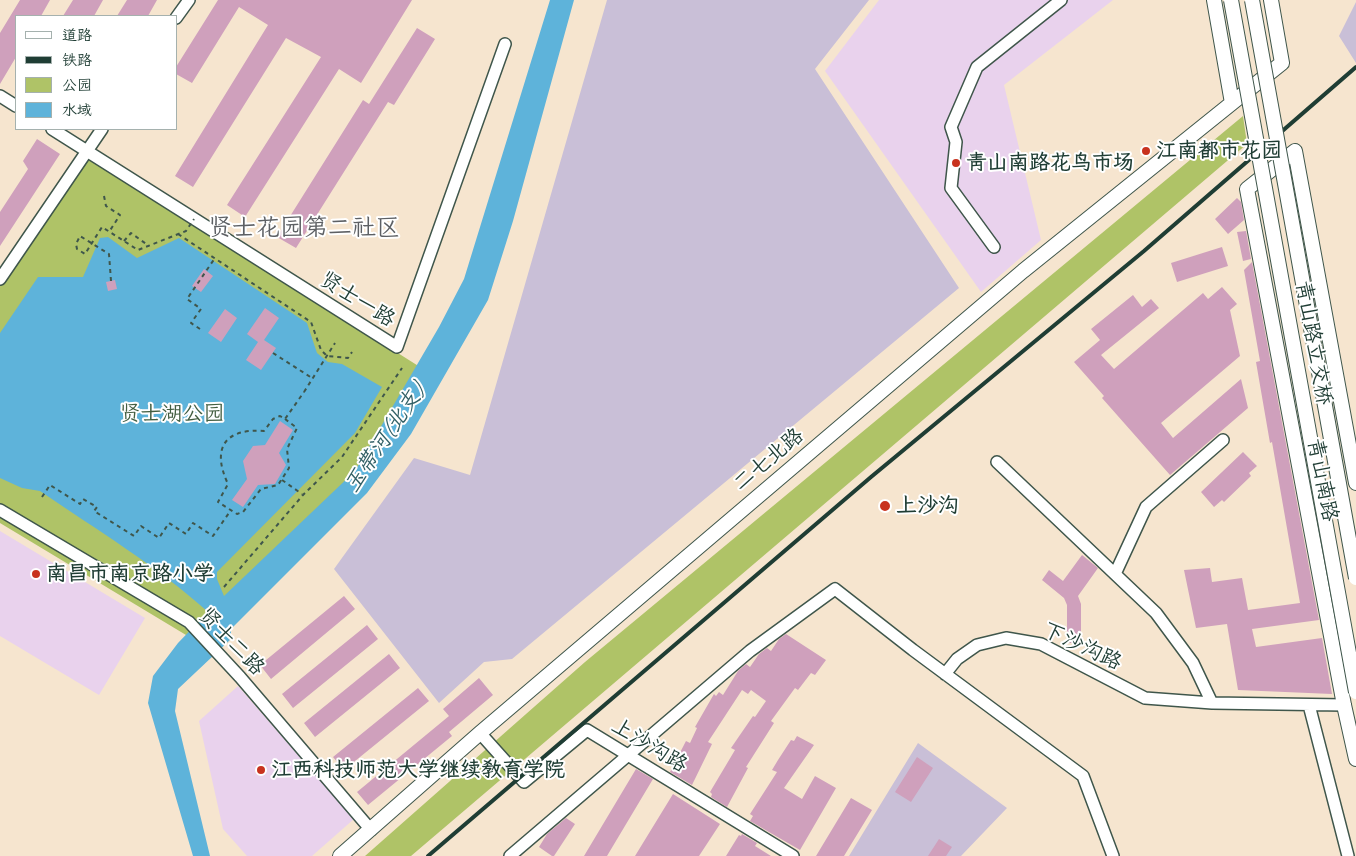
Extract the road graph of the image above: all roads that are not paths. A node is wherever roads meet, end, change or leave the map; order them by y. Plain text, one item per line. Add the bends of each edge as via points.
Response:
1 (188, 0) edge
2 (1061, 0) edge
3 (1214, 0) edge
4 (1231, 0) edge
5 (1252, 0) edge
6 (1271, 0) edge
7 (178, 15) edge
8 (505, 44) dead end
9 (0, 96) edge
10 (1232, 102) junction
11 (15, 105) edge
12 (54, 130) edge
13 (101, 130) edge
14 (88, 151) junction
15 (994, 247) dead end
16 (0, 279) edge
17 (1223, 440) dead end
18 (998, 462) dead end
19 (1356, 483) edge
20 (0, 510) edge
21 (1115, 574) junction
22 (1356, 578) edge
23 (945, 674) junction
24 (1356, 692) edge
25 (1212, 703) junction
26 (1308, 705) junction
27 (1344, 705) junction
28 (480, 733) junction
29 (628, 756) junction
30 (1356, 759) edge
31 (371, 830) junction
32 (340, 856) edge
33 (510, 856) edge
34 (793, 856) edge
35 (1113, 856) edge
36 (1348, 856) edge

1 - 7 street
2 - 15 street via 978,67 951,127 956,142 951,188
3 - 10 main road
4 - 24 main road, 青山路立交桥, bridge
5 - 22 main road, 青山路立交桥, bridge
6 - 10 main road via 1282,63
8 - 14 street, 贤士一路 via 396,347
9 - 11 street
10 - 28 main road, 二七北路 via 1023,271
12 - 14 street, 贤士一路
13 - 14 street
14 - 16 street
17 - 21 street via 1146,507
18 - 21 street
19 - 27 main road, 青山南路 via 1295,151 1247,189
20 - 31 street, 贤士二路 via 189,622
21 - 25 street via 1156,613 1193,663
23 - 25 street, 下沙沟路 via 957,658 978,645 1006,638 1041,644 1145,698
23 - 29 street via 835,589 750,651
23 - 35 street via 1083,776
25 - 26 street, 下沙沟路
26 - 27 street, 下沙沟路
26 - 36 street
27 - 30 main road, 青山南路
28 - 29 street, 上沙沟路 via 524,782 587,730
28 - 31 main road, 二七北路
29 - 33 street
29 - 34 street, 上沙沟路
31 - 32 main road, 二七北路

